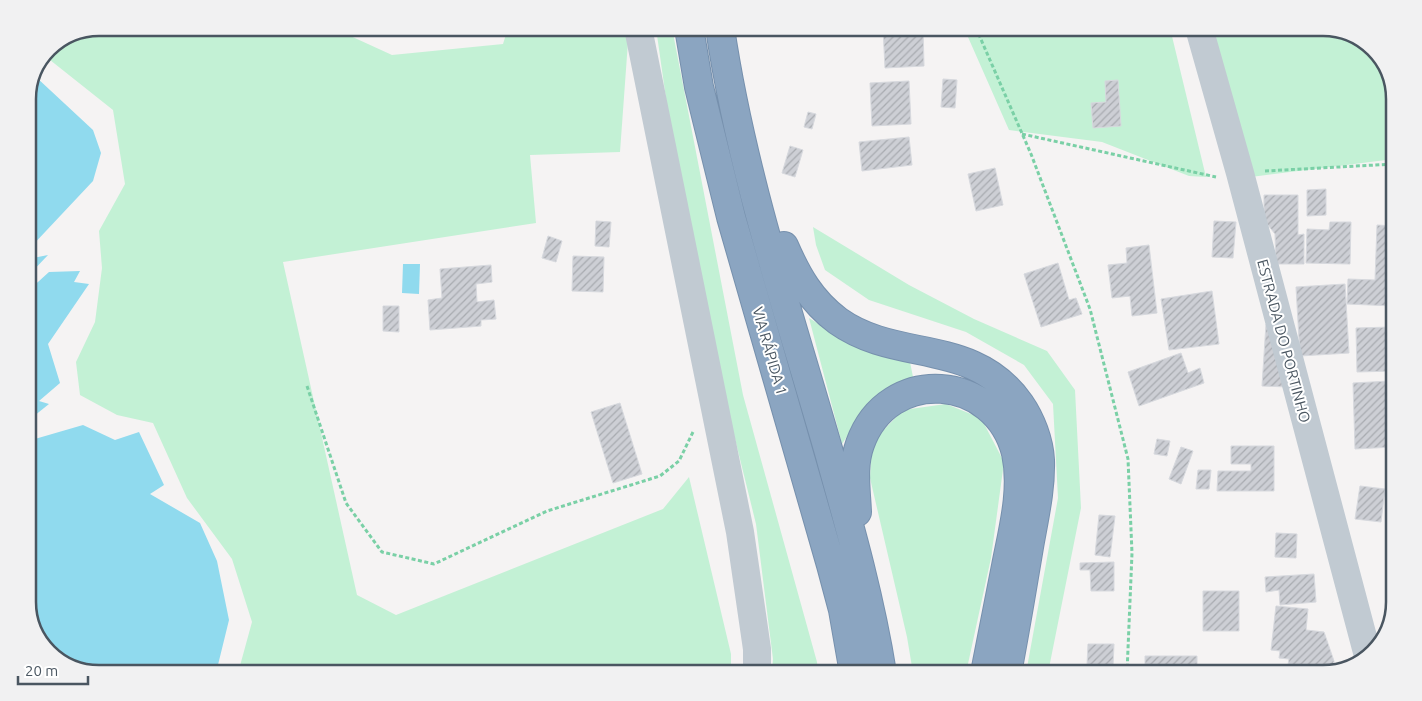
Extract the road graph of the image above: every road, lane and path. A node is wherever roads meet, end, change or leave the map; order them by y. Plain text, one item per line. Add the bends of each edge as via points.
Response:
1 (640, 36) edge
2 (690, 36) edge
3 (722, 36) edge
4 (979, 36) edge
5 (1200, 36) edge
6 (1022, 134) junction
7 (1386, 164) edge
8 (746, 165) junction
9 (1240, 173) junction
10 (307, 386) dead end
11 (696, 425) dead end
12 (859, 556) junction
13 (1366, 647) edge
14 (757, 665) edge
15 (852, 665) edge
16 (880, 665) edge
17 (987, 665) edge
18 (1009, 665) edge
19 (1127, 665) edge

1 - 14 street via 740,532
2 - 15 highway, VIA RÁPIDA 1 via 699,88 731,217 831,565
3 - 8 highway, VIA RÁPIDA 1
4 - 6 path
5 - 9 street, ESTRADA DO PORTINHO
6 - 9 path via 1212,177
6 - 19 path via 1090,309 1128,459 1132,553
7 - 9 path
8 - 12 highway, VIA RÁPIDA 1
8 - 18 highway via 800,280 821,307 859,333 978,366 1009,389 1030,422 1038,449 1040,477
9 - 13 street, ESTRADA DO PORTINHO
10 - 11 path via 346,503 382,552 434,564 548,511 660,476 679,461
12 - 16 highway, VIA RÁPIDA 1
12 - 17 highway via 856,460 865,431 874,418 909,392 939,388 969,395 994,413 1011,440 1018,477 1016,514

